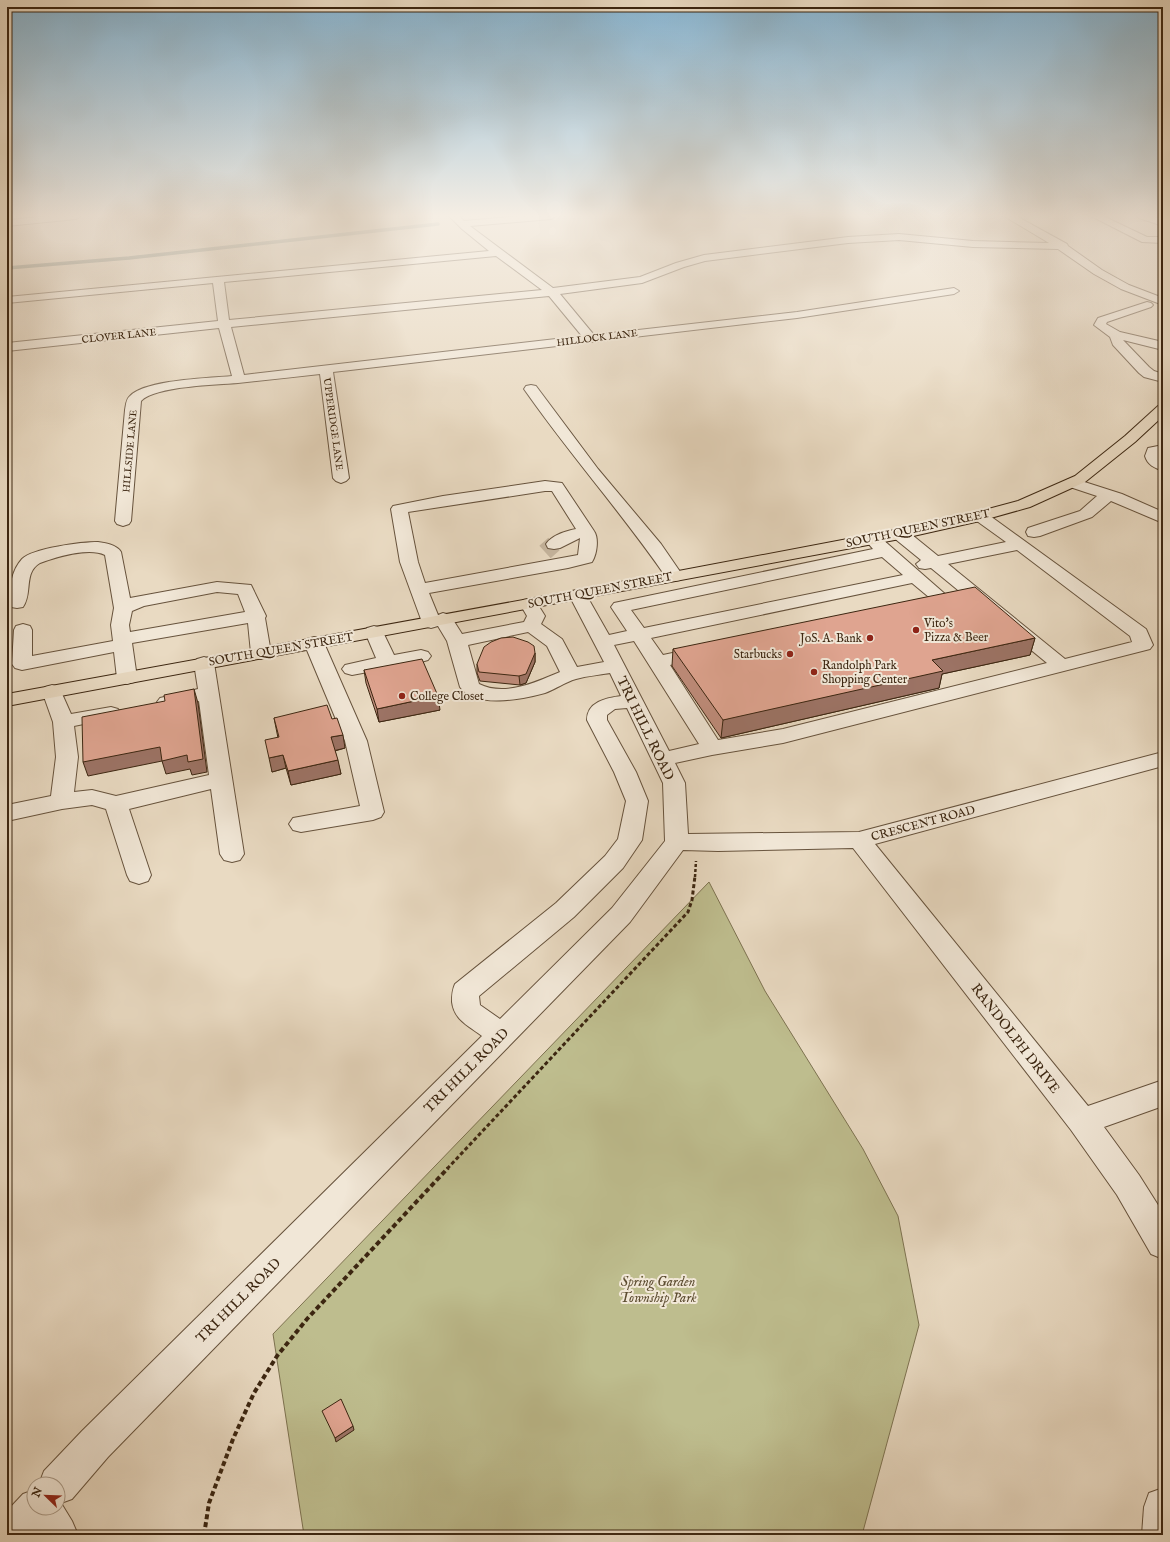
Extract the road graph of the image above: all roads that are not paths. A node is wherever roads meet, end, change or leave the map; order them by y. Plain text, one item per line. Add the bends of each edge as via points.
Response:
1 (128, 288) edge
2 (219, 288) edge
3 (546, 288) edge
4 (582, 288) edge
5 (1127, 288) edge
6 (954, 291) dead end
7 (551, 292) junction
8 (7, 300) edge
9 (1163, 302) edge
10 (1147, 305) dead end
11 (1126, 312) junction
12 (1146, 319) dead end
13 (224, 324) junction
14 (1126, 324) dead end
15 (1112, 333) junction
16 (590, 338) junction
17 (1163, 346) edge
18 (7, 347) edge
19 (1129, 354) junction
20 (1149, 359) dead end
21 (326, 369) junction
22 (1163, 378) edge
23 (239, 379) junction
24 (531, 389) dead end
25 (1163, 409) edge
26 (1163, 449) edge
27 (1163, 466) edge
28 (341, 478) dead end
29 (1072, 483) junction
30 (1108, 495) junction
31 (980, 516) junction
32 (1163, 518) edge
33 (123, 521) dead end
34 (586, 531) junction
35 (1034, 532) dead end
36 (900, 534) junction
37 (871, 539) junction
38 (1020, 544) junction
39 (886, 551) junction
40 (548, 554) junction
41 (935, 562) junction
42 (911, 572) junction
43 (674, 576) junction
44 (419, 588) junction
45 (578, 595) junction
46 (17, 603) dead end
47 (529, 604) junction
48 (123, 608) junction
49 (906, 609) edge
50 (256, 616) junction
51 (437, 621) junction
52 (531, 626) junction
53 (22, 630) dead end
54 (374, 632) junction
55 (640, 634) junction
56 (457, 641) junction
57 (122, 642) junction
58 (314, 643) junction
59 (720, 649) edge
60 (261, 653) junction
61 (610, 654) junction
62 (420, 656) dead end
63 (387, 662) junction
64 (658, 662) junction
65 (204, 663) junction
66 (1061, 665) junction
67 (352, 669) dead end
68 (571, 674) junction
69 (127, 678) junction
70 (52, 691) junction
71 (209, 693) junction
72 (7, 700) edge
73 (633, 701) junction
74 (63, 722) junction
75 (712, 748) junction
76 (663, 759) junction
77 (1163, 760) edge
78 (222, 780) junction
79 (62, 801) junction
80 (116, 804) junction
81 (7, 813) edge
82 (301, 824) dead end
83 (859, 840) junction
84 (687, 842) junction
85 (232, 854) dead end
86 (139, 875) dead end
87 (502, 1034) junction
88 (1163, 1093) edge
89 (1082, 1122) junction
90 (1163, 1243) edge
91 (66, 1476) edge
92 (1163, 1507) edge
93 (30, 1516) edge
94 (47, 1516) edge
95 (12, 1535) edge
96 (58, 1535) edge
97 (1162, 1535) edge

1 - 8 street
2 - 13 street
3 - 7 street
4 - 7 street, CLOVER LANE
5 - 9 street
6 - 16 street, HILLOCK LANE via 797,315
7 - 13 street, CLOVER LANE
7 - 16 street
10 - 11 street
11 - 12 street
11 - 15 street via 1102,320 1100,325
13 - 18 street, CLOVER LANE
13 - 23 street
14 - 15 street
15 - 17 street
15 - 19 street
16 - 21 street, HILLOCK LANE
19 - 20 street
19 - 22 street via 1149,374
21 - 23 street, HILLOCK LANE
21 - 28 street, UPPERIDGE LANE
23 - 33 street, HILLSIDE LANE via 159,388 141,393 135,398
24 - 43 street
25 - 29 main road, SOUTH QUEEN STREET via 1130,439
26 - 27 street via 1153,451 1152,456
29 - 30 street
29 - 31 main road, SOUTH QUEEN STREET via 1024,504
30 - 32 street
30 - 35 street via 1086,514
31 - 36 main road, SOUTH QUEEN STREET
31 - 38 street
34 - 40 street via 571,535
34 - 40 street via 590,536 586,558 568,564
34 - 44 street via 557,486 451,500 399,510 409,562
36 - 37 main road, SOUTH QUEEN STREET
36 - 41 street
37 - 39 street
37 - 43 main road, SOUTH QUEEN STREET
38 - 41 street
38 - 66 street via 1139,633 1143,645
39 - 42 street
39 - 55 street via 620,607
40 - 44 street
41 - 42 street
41 - 66 street
42 - 49 street via 944,601
42 - 55 street
43 - 45 main road, SOUTH QUEEN STREET
44 - 51 street
45 - 47 main road, SOUTH QUEEN STREET
45 - 61 street, TRI HILL ROAD
46 - 48 street via 20,576 30,561 50,554 100,547 113,552
47 - 51 main road, SOUTH QUEEN STREET
47 - 52 street via 536,616
48 - 50 street via 139,601 217,587 245,589
48 - 57 street via 120,625
50 - 57 street
50 - 60 street
51 - 54 main road, SOUTH QUEEN STREET
51 - 56 street
52 - 56 street
52 - 68 street via 555,643
53 - 57 street via 22,664
54 - 58 main road, SOUTH QUEEN STREET
54 - 63 street
55 - 61 street
55 - 64 street
56 - 68 street via 470,687 482,693 506,695 539,688
57 - 69 street
58 - 60 main road, SOUTH QUEEN STREET
58 - 82 street via 356,741 373,812
59 - 64 street
60 - 65 main road, SOUTH QUEEN STREET
61 - 68 street
61 - 73 street, TRI HILL ROAD
62 - 63 street
63 - 67 street
64 - 75 street
65 - 69 main road, SOUTH QUEEN STREET
65 - 71 street
66 - 75 street via 783,736
69 - 70 main road, SOUTH QUEEN STREET
70 - 72 main road, SOUTH QUEEN STREET
70 - 74 street
71 - 74 street
71 - 78 street
73 - 76 street, TRI HILL ROAD
73 - 87 street via 609,704 597,713 597,720 625,772 637,801 630,840 614,862 565,910 464,992 467,1010
74 - 79 street via 67,757
75 - 76 street
76 - 84 street, TRI HILL ROAD via 674,783
77 - 83 street, CRESCENT ROAD
78 - 80 street
78 - 85 street
79 - 80 street via 92,797
79 - 81 street
80 - 86 street
83 - 84 street, CRESCENT ROAD
83 - 89 street, RANDOLPH DRIVE
84 - 87 street, TRI HILL ROAD via 621,915
87 - 91 street, TRI HILL ROAD
88 - 89 street
89 - 90 street, RANDOLPH DRIVE via 1128,1185
92 - 97 street
93 - 95 street
94 - 96 street

